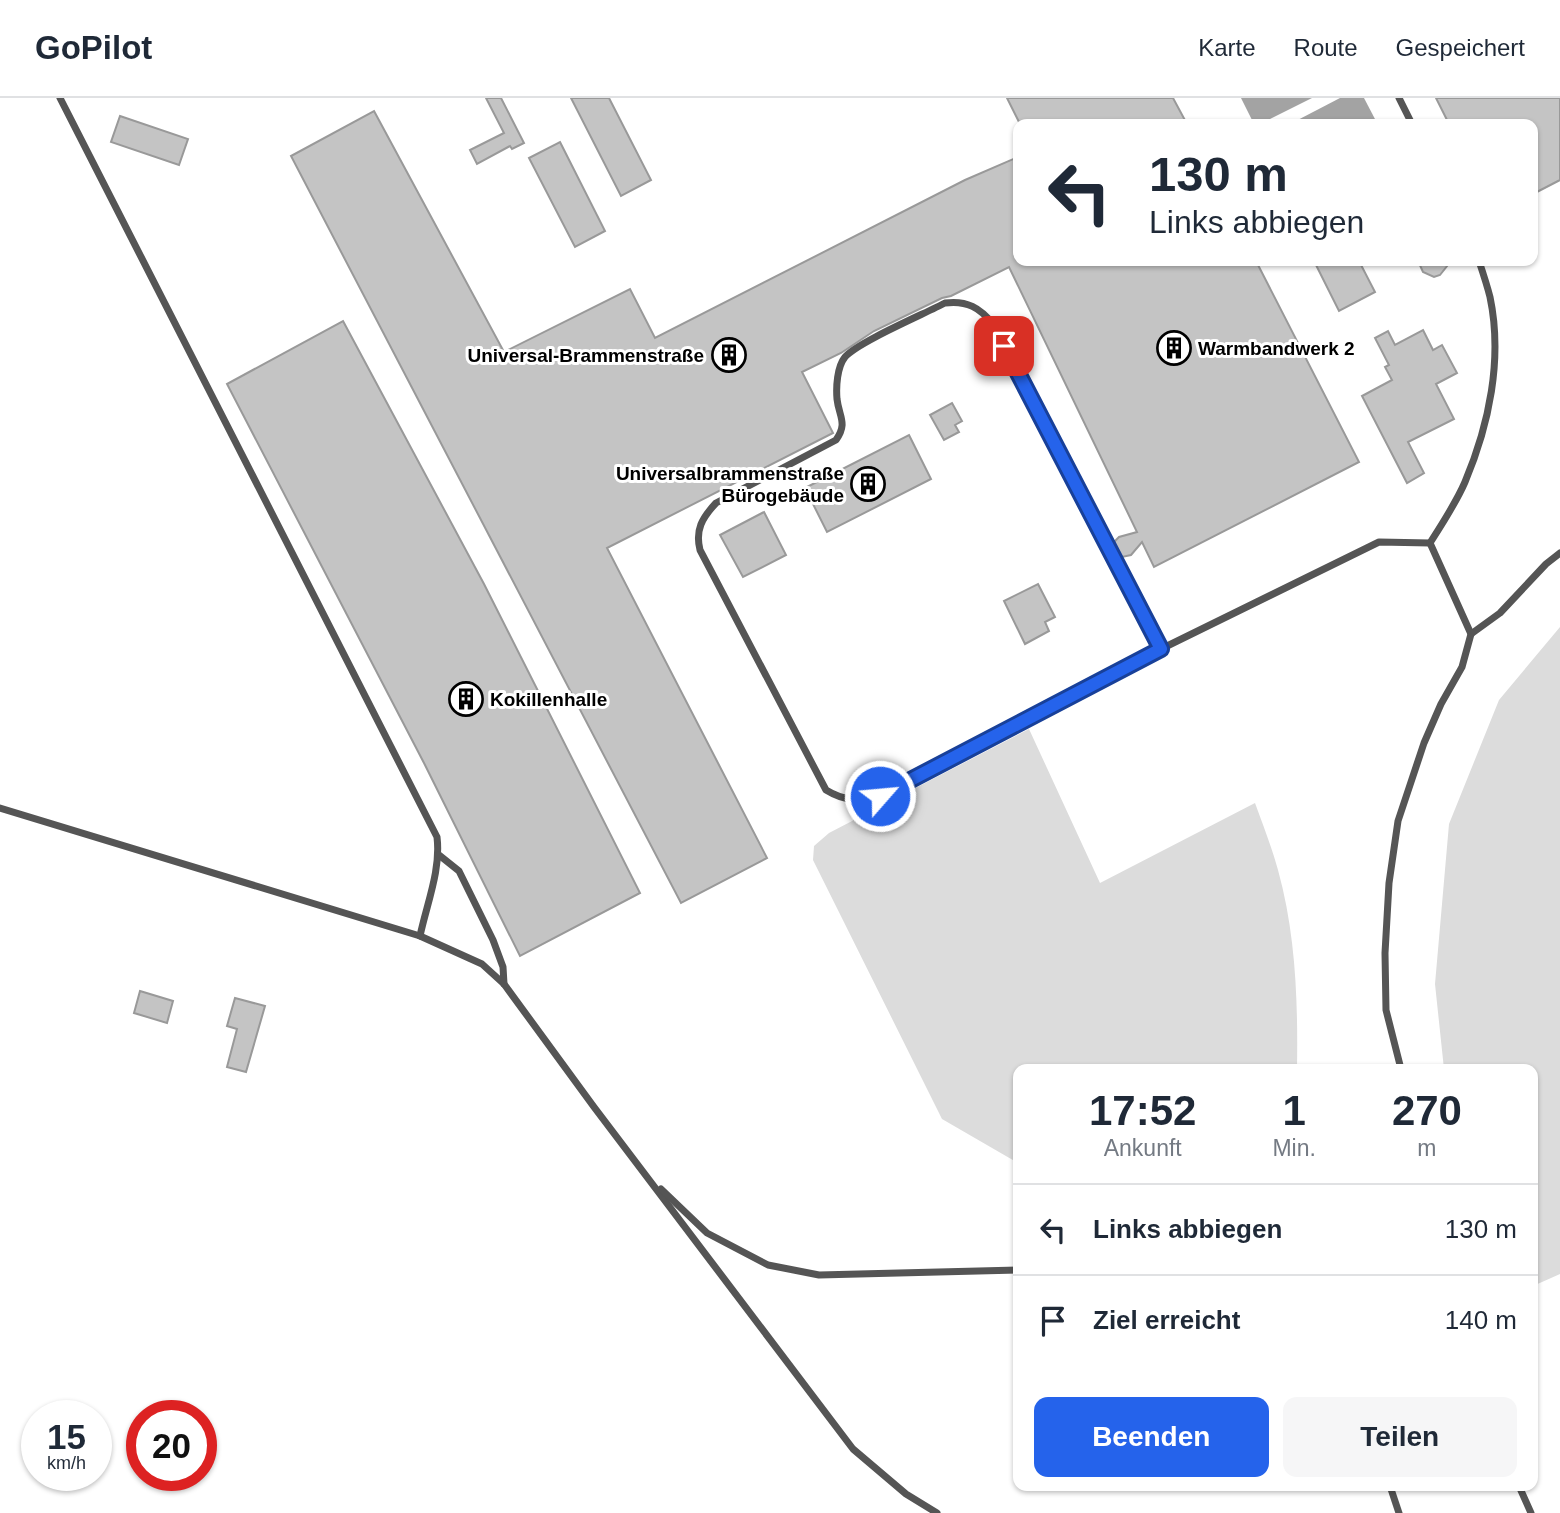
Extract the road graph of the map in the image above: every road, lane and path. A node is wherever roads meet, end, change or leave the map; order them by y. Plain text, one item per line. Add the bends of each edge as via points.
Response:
1 (60, 98) edge
2 (1399, 98) edge
3 (1410, 119) edge
4 (1480, 266) edge
5 (1430, 543) junction
6 (1560, 553) edge
7 (1471, 634) junction
8 (1161, 649) junction
9 (0, 808) edge
10 (439, 855) junction
11 (420, 936) junction
12 (504, 984) junction
13 (1400, 1064) edge
14 (643, 1172) junction
15 (1013, 1270) edge
16 (1392, 1491) edge
17 (1521, 1491) edge
18 (937, 1513) edge
19 (1399, 1513) edge
20 (1531, 1513) edge

1 - 10 lane via 437,837
2 - 3 lane
4 - 5 lane via 1490,298 1493,380 1465,484
5 - 7 lane
5 - 8 lane via 1379,542
6 - 7 lane via 1500,613
7 - 13 lane via 1462,667 1414,769 1398,821 1385,953 1387,1010
8 - 8 lane via 880,796 848,800 826,790 700,550 699,526 716,503 836,440 842,431 837,401 843,359 868,342 958,301 982,311 993,324
9 - 11 lane
10 - 11 lane
10 - 12 lane via 459,872 493,940
11 - 12 lane via 482,964
12 - 14 lane
14 - 15 lane via 707,1233 768,1265 819,1275
14 - 18 lane via 853,1449 906,1494
16 - 19 lane
17 - 20 lane

